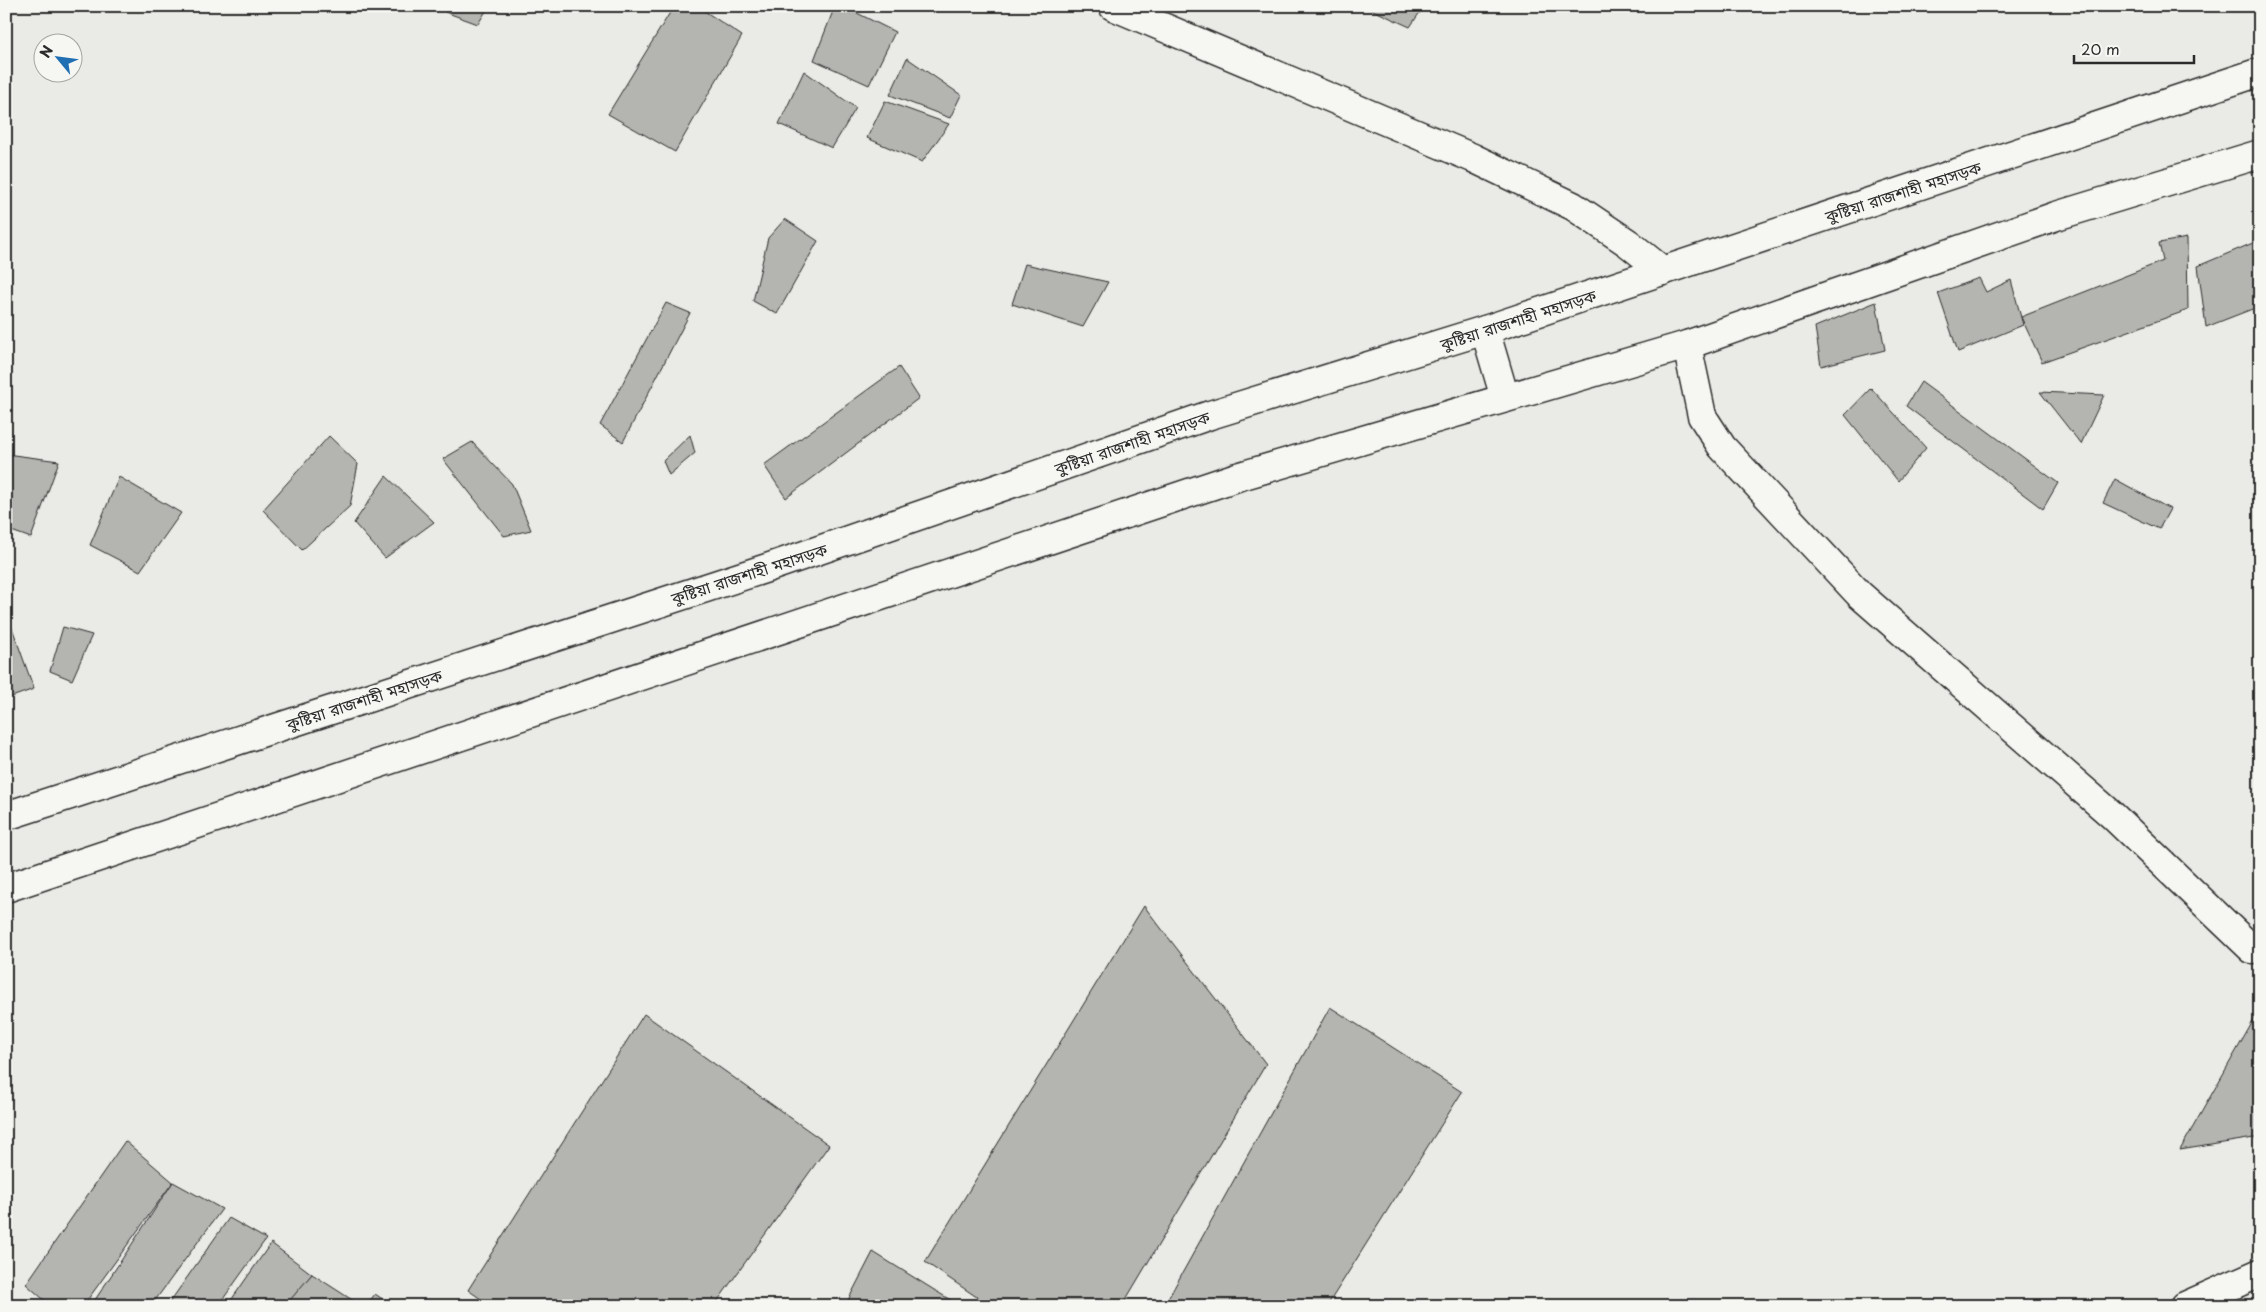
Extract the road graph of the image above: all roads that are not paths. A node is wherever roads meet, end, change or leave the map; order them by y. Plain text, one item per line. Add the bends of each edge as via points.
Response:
1 (1113, 6) edge
2 (2260, 72) edge
3 (2260, 154) edge
4 (1663, 271) junction
5 (1486, 330) junction
6 (1687, 345) junction
7 (1505, 398) junction
8 (6, 816) edge
9 (6, 888) edge
10 (2252, 949) dead end
11 (2260, 1273) edge
12 (2185, 1306) edge

1 - 4 main road via 1473,158 1565,202 1628,243
2 - 4 main road, কুষ্টিয়া রাজশাহী মহাসড়ক
3 - 6 main road via 2056,216
4 - 5 main road, কুষ্টিয়া রাজশাহী মহাসড়ক
5 - 7 main road
5 - 8 main road, কুষ্টিয়া রাজশাহী মহাসড়ক via 1210,415 767,568
6 - 7 main road
6 - 10 main road via 1702,416 1722,447 1854,588 2112,815
7 - 9 main road via 1237,477
11 - 12 main road

